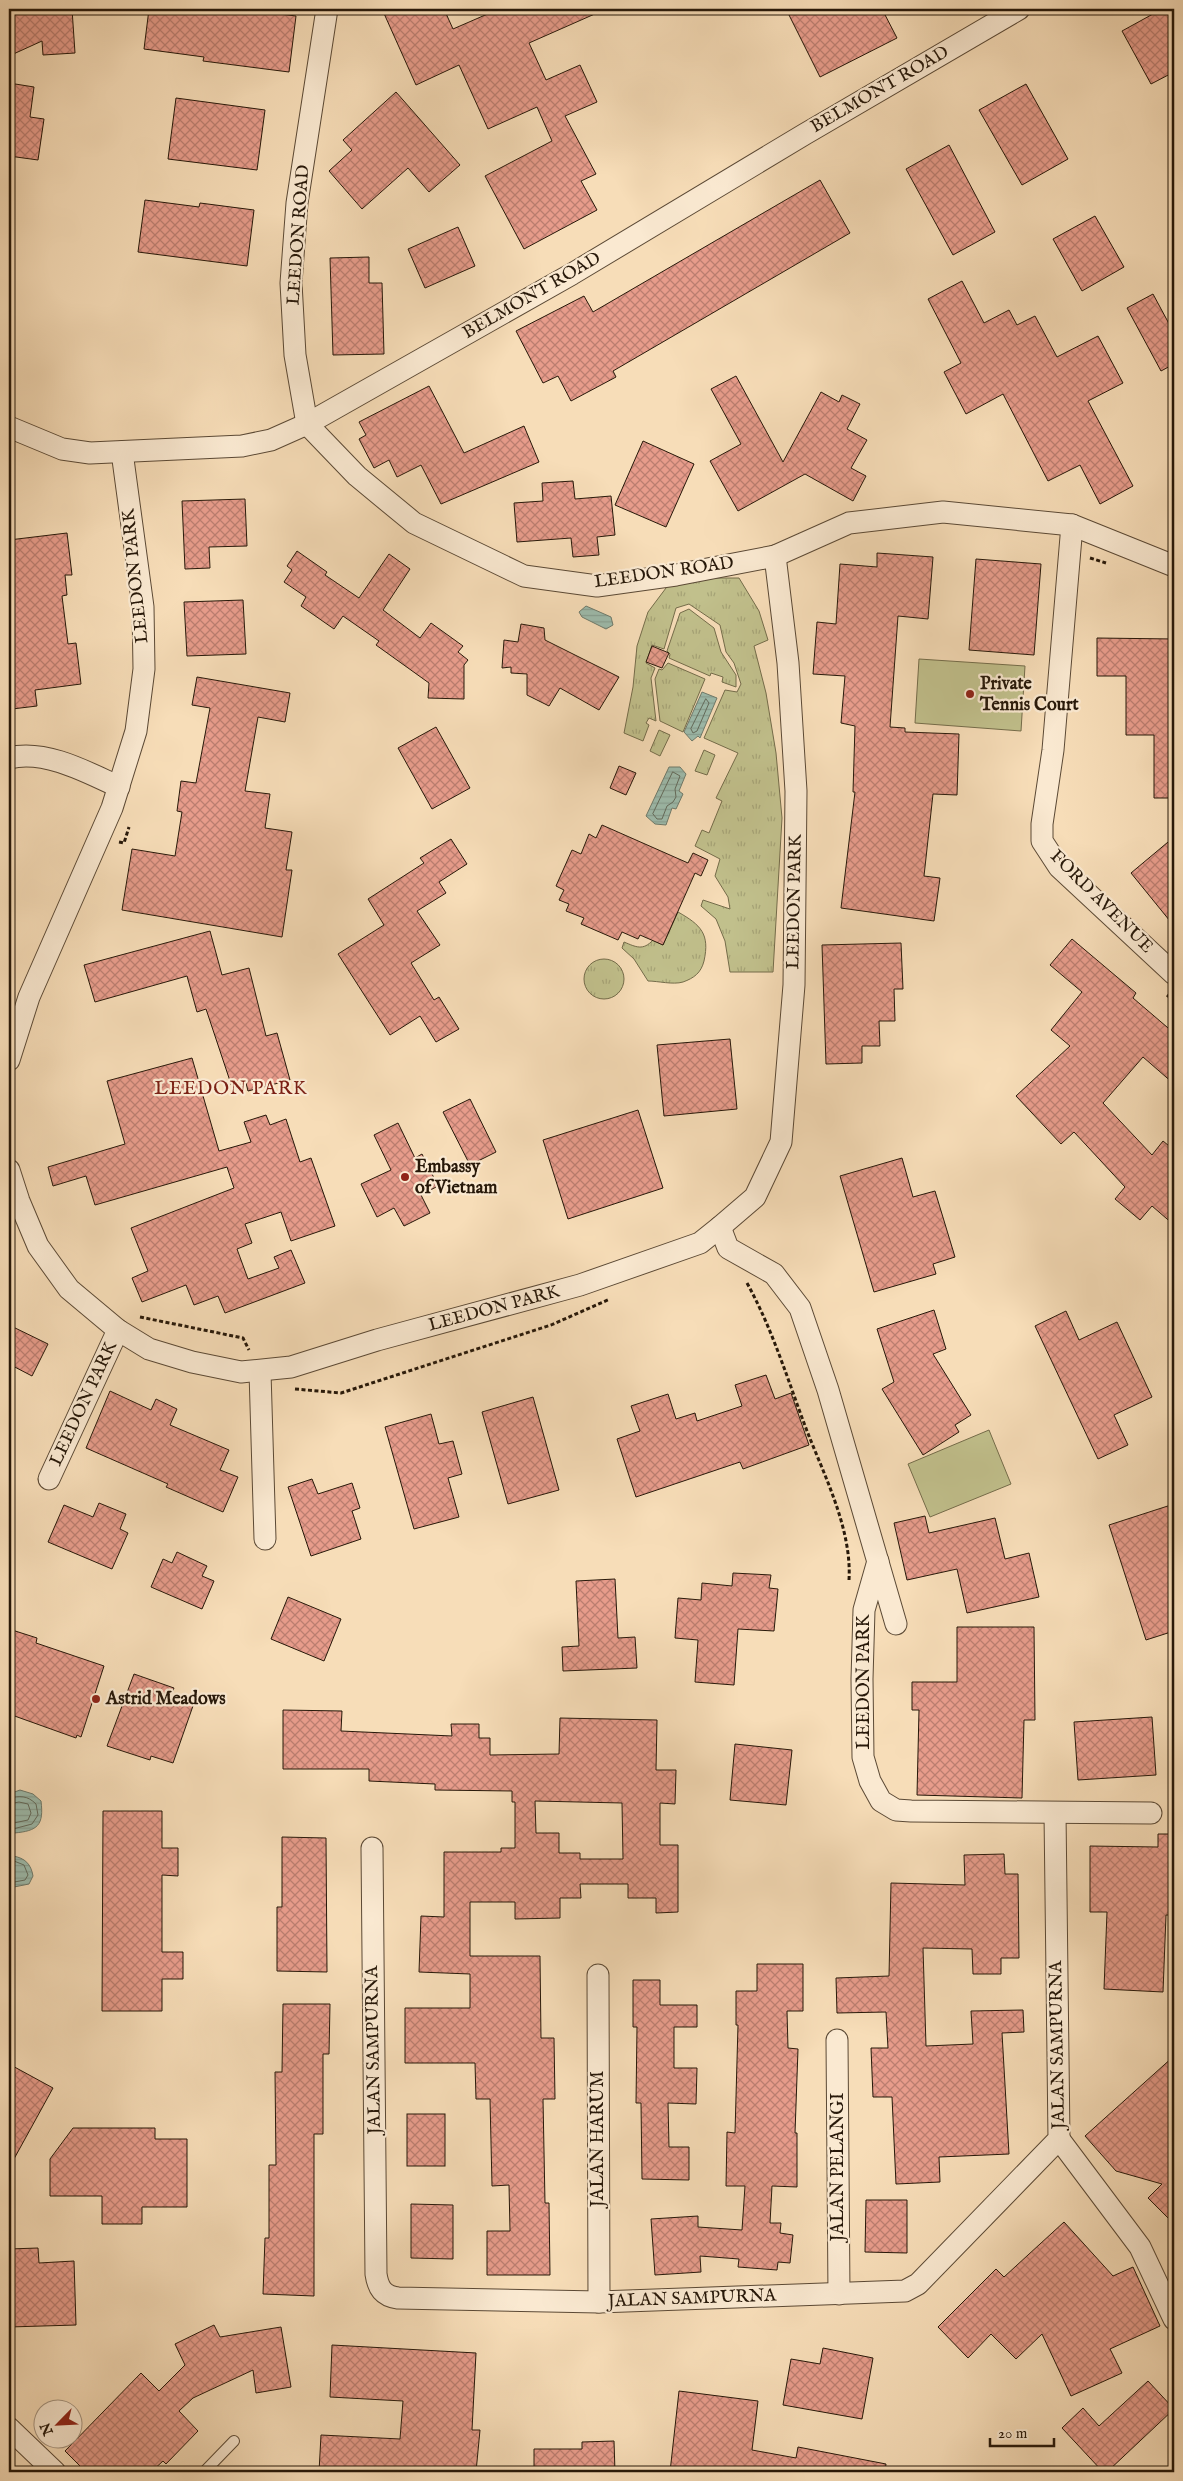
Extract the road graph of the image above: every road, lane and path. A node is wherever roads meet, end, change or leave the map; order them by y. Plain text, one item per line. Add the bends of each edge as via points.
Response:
1 (327, 9) edge
2 (1020, 9) edge
3 (307, 424) junction
4 (9, 427) edge
5 (122, 452) junction
6 (1072, 525) junction
7 (775, 556) junction
8 (1174, 566) edge
9 (9, 758) edge
10 (119, 787) junction
11 (1174, 974) edge
12 (9, 1060) edge
13 (9, 1138) edge
14 (12, 1164) edge
15 (720, 1228) junction
16 (746, 1280) dead end
17 (613, 1298) dead end
18 (134, 1316) dead end
19 (118, 1330) junction
20 (260, 1372) junction
21 (288, 1388) dead end
22 (50, 1479) dead end
23 (831, 1493) dead end
24 (264, 1539) dead end
25 (878, 1561) junction
26 (896, 1624) dead end
27 (1055, 1813) junction
28 (1152, 1813) dead end
29 (372, 1848) dead end
30 (598, 1975) dead end
31 (837, 2040) dead end
32 (1060, 2139) junction
33 (839, 2294) junction
34 (598, 2302) junction
35 (1172, 2307) edge
36 (9, 2428) edge
37 (234, 2442) dead end
38 (55, 2472) edge
39 (204, 2472) edge

1 - 3 street, LEEDON ROAD via 297,204 291,283 295,355
2 - 3 street, BELMONT ROAD via 572,274
3 - 5 street, BELMONT ROAD via 271,440 242,446
3 - 7 street, LEEDON ROAD via 357,476 414,523 524,576 597,586
4 - 5 street, BELMONT ROAD via 62,449 90,453
5 - 10 street, LEEDON PARK via 143,607 144,669 136,731
6 - 7 street, LEEDON ROAD via 943,512 849,523
6 - 8 street, LEEDON ROAD
6 - 11 street, FORD AVENUE via 1054,750 1042,842 1059,866
7 - 15 street, LEEDON PARK via 788,663 796,791 794,985 781,1142 755,1197
9 - 10 street via 38,757 78,769
10 - 12 street, LEEDON PARK via 97,845 29,997
13 - 14 path
14 - 19 street, LEEDON PARK via 19,1201 38,1246 69,1289
15 - 20 street, LEEDON PARK via 700,1243 580,1285 291,1367
15 - 25 street, LEEDON PARK via 728,1248 774,1274 800,1308 828,1390
16 - 23 path via 763,1312
17 - 21 path via 551,1324 341,1393
18 - 20 path via 243,1338
19 - 20 street, LEEDON PARK via 149,1349 192,1362 241,1372
19 - 22 street, LEEDON PARK
20 - 24 street
25 - 26 street, LEEDON PARK
25 - 27 street, LEEDON PARK via 864,1610 862,1679 864,1758 870,1781 881,1801 896,1810
27 - 28 street
27 - 32 street, JALAN SAMPURNA
29 - 34 street, JALAN SAMPURNA via 378,2284 388,2296 398,2298
30 - 34 street, JALAN HARUM
31 - 33 street, JALAN PELANGI
32 - 33 street, JALAN SAMPURNA via 918,2284 905,2291
32 - 35 street via 1140,2247
33 - 34 street, JALAN SAMPURNA
36 - 38 street
37 - 39 lane

